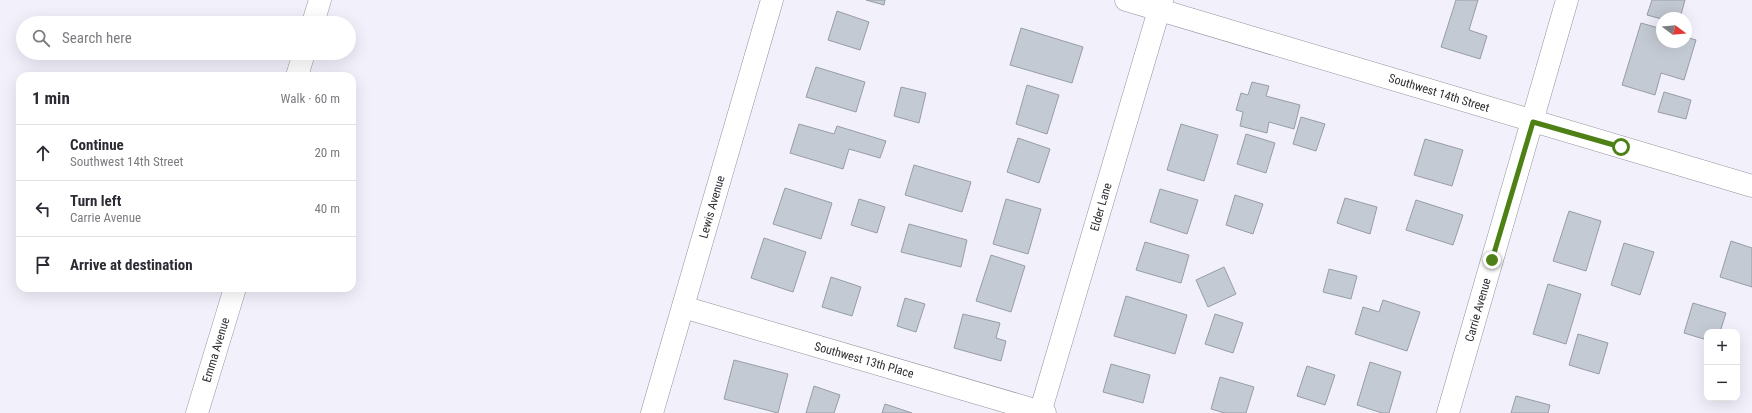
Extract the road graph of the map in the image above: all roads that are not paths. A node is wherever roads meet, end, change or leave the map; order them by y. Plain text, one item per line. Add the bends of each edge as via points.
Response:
1 (320, 0) edge
2 (772, 0) edge
3 (1126, 0) edge
4 (1567, 0) edge
5 (1160, 5) edge
6 (315, 16) edge
7 (302, 60) edge
8 (299, 72) edge
9 (1533, 122) junction
10 (1752, 186) edge
11 (234, 292) edge
12 (683, 307) junction
13 (198, 413) edge
14 (652, 413) edge
15 (1041, 413) edge
16 (1448, 413) edge

1 - 6 street
2 - 12 street, Lewis Avenue
3 - 5 street, Southwest 14th Street
4 - 9 street, Carrie Avenue
5 - 9 street, Southwest 14th Street
5 - 15 street, Elder Lane
7 - 8 street
9 - 10 street, Southwest 14th Street
9 - 16 street, Carrie Avenue
11 - 13 street, Emma Avenue
12 - 14 street, Lewis Avenue
12 - 15 street, Southwest 13th Place

